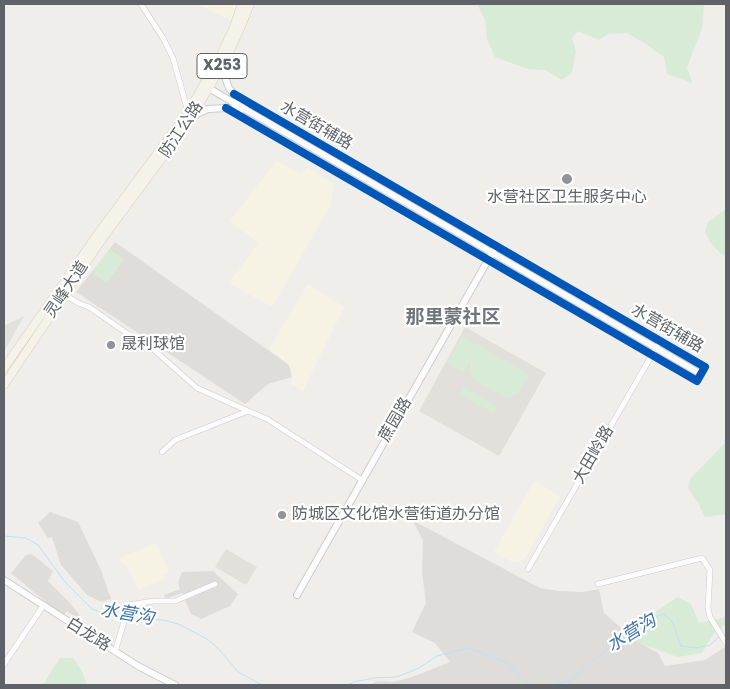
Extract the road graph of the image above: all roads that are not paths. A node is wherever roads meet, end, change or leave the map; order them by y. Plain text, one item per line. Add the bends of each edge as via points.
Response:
1 (141, 4) edge
2 (242, 4) edge
3 (250, 4) edge
4 (226, 59) junction
5 (207, 87) junction
6 (234, 94) junction
7 (226, 108) junction
8 (246, 110) junction
9 (188, 112) junction
10 (188, 123) junction
11 (131, 195) junction
12 (496, 246) junction
13 (492, 253) junction
14 (488, 259) junction
15 (64, 294) junction
16 (660, 341) junction
17 (656, 348) junction
18 (653, 355) junction
19 (4, 368) edge
20 (701, 374) junction
21 (4, 385) edge
22 (248, 411) junction
23 (162, 452) dead end
24 (362, 480) junction
25 (528, 570) dead end
26 (4, 580) edge
27 (215, 584) dead end
28 (598, 584) dead end
29 (297, 595) dead end
30 (43, 606) junction
31 (726, 643) edge
32 (115, 652) junction
33 (4, 664) edge
34 (175, 685) edge

1 - 9 street via 176,64
2 - 5 main road, 防江公路 / X253
3 - 4 main road, 防江公路 / X253
4 - 5 main road, 防江公路 / X253
4 - 6 street via 226,80
5 - 8 street
5 - 9 main road, 防江公路 / X253
5 - 10 main road, 防江公路 / X253
6 - 8 street
6 - 12 street, 水营街辅路
7 - 8 street
7 - 10 street via 208,109
7 - 14 street, 水营街辅路
8 - 13 street
9 - 11 main road, 防江公路 / X253
10 - 11 main road, 防江公路 / X253
11 - 15 main road, 灵峰大道
11 - 19 main road, 灵峰大道 via 97,236
12 - 13 street, 蔗园路
12 - 16 street, 水营街辅路
13 - 14 street, 蔗园路
13 - 17 street
14 - 18 street, 水营街辅路
14 - 24 street, 蔗园路
15 - 21 main road, 灵峰大道
15 - 22 street via 146,342 197,388
16 - 17 street, 大田岭路
16 - 20 street, 水营街辅路 via 705,367
17 - 18 street, 大田岭路
17 - 20 street
18 - 20 street, 水营街辅路 via 698,381
18 - 25 street, 大田岭路
22 - 23 street via 175,440
22 - 24 street via 267,419
24 - 29 street, 蔗园路
26 - 30 street, 白龙路
27 - 32 street via 175,601 129,605
28 - 31 street via 702,558 710,570 710,617
30 - 32 street, 白龙路
30 - 33 street
32 - 34 street, 白龙路

